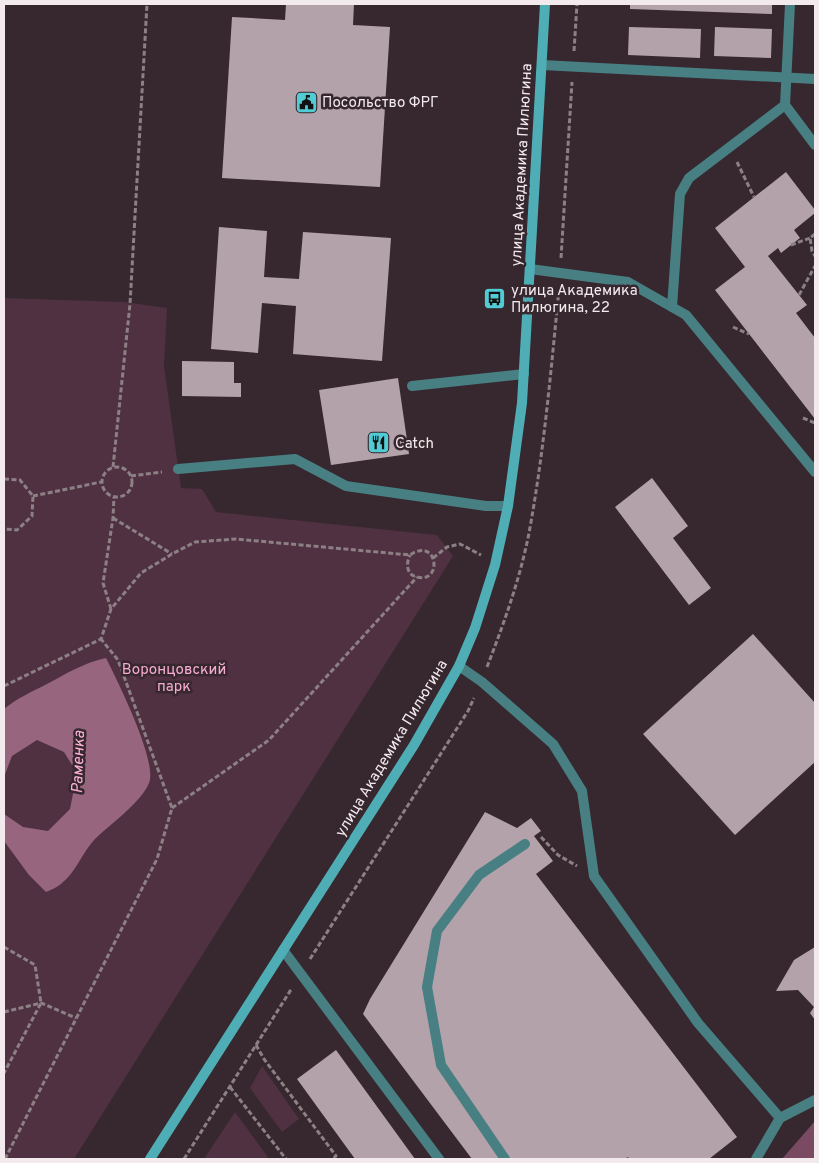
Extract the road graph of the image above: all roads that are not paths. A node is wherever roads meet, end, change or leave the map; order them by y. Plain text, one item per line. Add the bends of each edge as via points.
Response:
1 (545, 4) edge
2 (790, 4) edge
3 (542, 65) junction
4 (786, 77) junction
5 (815, 79) edge
6 (785, 105) junction
7 (815, 145) edge
8 (530, 269) junction
9 (672, 307) junction
10 (524, 374) junction
11 (412, 386) dead end
12 (178, 469) road end
13 (815, 472) edge
14 (508, 506) junction
15 (459, 666) junction
16 (525, 844) dead end
17 (283, 950) junction
18 (815, 1100) edge
19 (780, 1118) junction
20 (150, 1159) edge
21 (439, 1159) edge
22 (505, 1159) edge
23 (756, 1159) edge

1 - 3 street, улица Академика Пилюгина
2 - 4 lane
3 - 4 lane
3 - 8 street, улица Академика Пилюгина
4 - 5 lane
4 - 6 lane
6 - 7 lane
6 - 9 lane via 689,178 680,194
8 - 9 lane via 628,282
8 - 10 street, улица Академика Пилюгина
9 - 13 lane via 686,315
10 - 11 lane
10 - 14 street, улица Академика Пилюгина
12 - 14 lane via 295,459 346,486 486,506
14 - 15 street, улица Академика Пилюгина via 495,565
15 - 17 street, улица Академика Пилюгина via 414,745
15 - 19 lane via 553,744 582,791 594,876 698,1023
16 - 22 lane via 479,875 437,931 426,987 441,1065
17 - 20 street, улица Академика Пилюгина
17 - 21 lane
18 - 19 lane
19 - 23 lane

